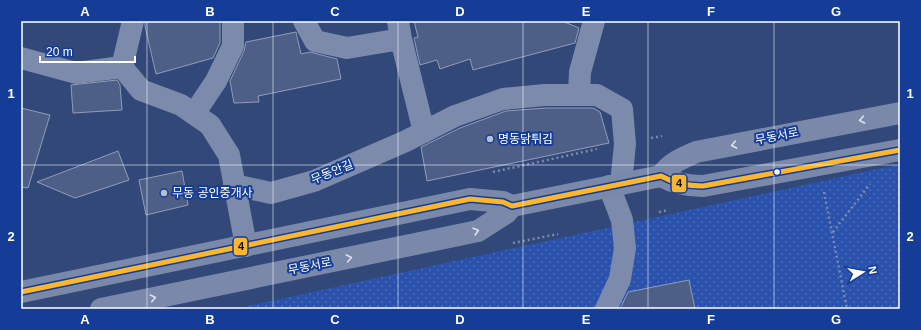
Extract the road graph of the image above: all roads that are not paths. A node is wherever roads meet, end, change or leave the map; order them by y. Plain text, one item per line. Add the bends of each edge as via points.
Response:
1 (133, 21) edge
2 (233, 21) edge
3 (304, 21) edge
4 (594, 21) edge
5 (399, 30) edge
6 (21, 58) edge
7 (122, 67) junction
8 (579, 95) junction
9 (900, 113) edge
10 (194, 114) junction
11 (424, 132) junction
12 (900, 150) edge
13 (661, 176) junction
14 (234, 185) junction
15 (615, 185) junction
16 (512, 206) junction
17 (246, 246) junction
18 (21, 292) edge
19 (101, 309) edge
20 (606, 309) edge

1 - 7 street
2 - 10 street via 233,46 216,81
3 - 5 street via 315,42 347,48
4 - 8 street via 580,72
5 - 11 street
6 - 7 street via 76,73
7 - 10 street via 141,90 181,105
8 - 11 street, 무동안길 via 502,99 455,116
8 - 15 street, 무동안길 via 597,95 622,109 625,144
9 -> 13 main road, 무동서로 via 696,152 681,158 668,167
10 - 14 street via 210,125 229,155
11 - 14 street, 무동안길 via 314,181 271,192
12 - 13 main road via 703,186 686,186
13 - 15 main road
14 - 17 street
15 - 16 main road
15 - 20 street via 625,248 620,280
16 - 17 main road via 503,202 470,199
19 -> 16 main road, 무동서로 via 478,231 506,214
17 - 18 main road

